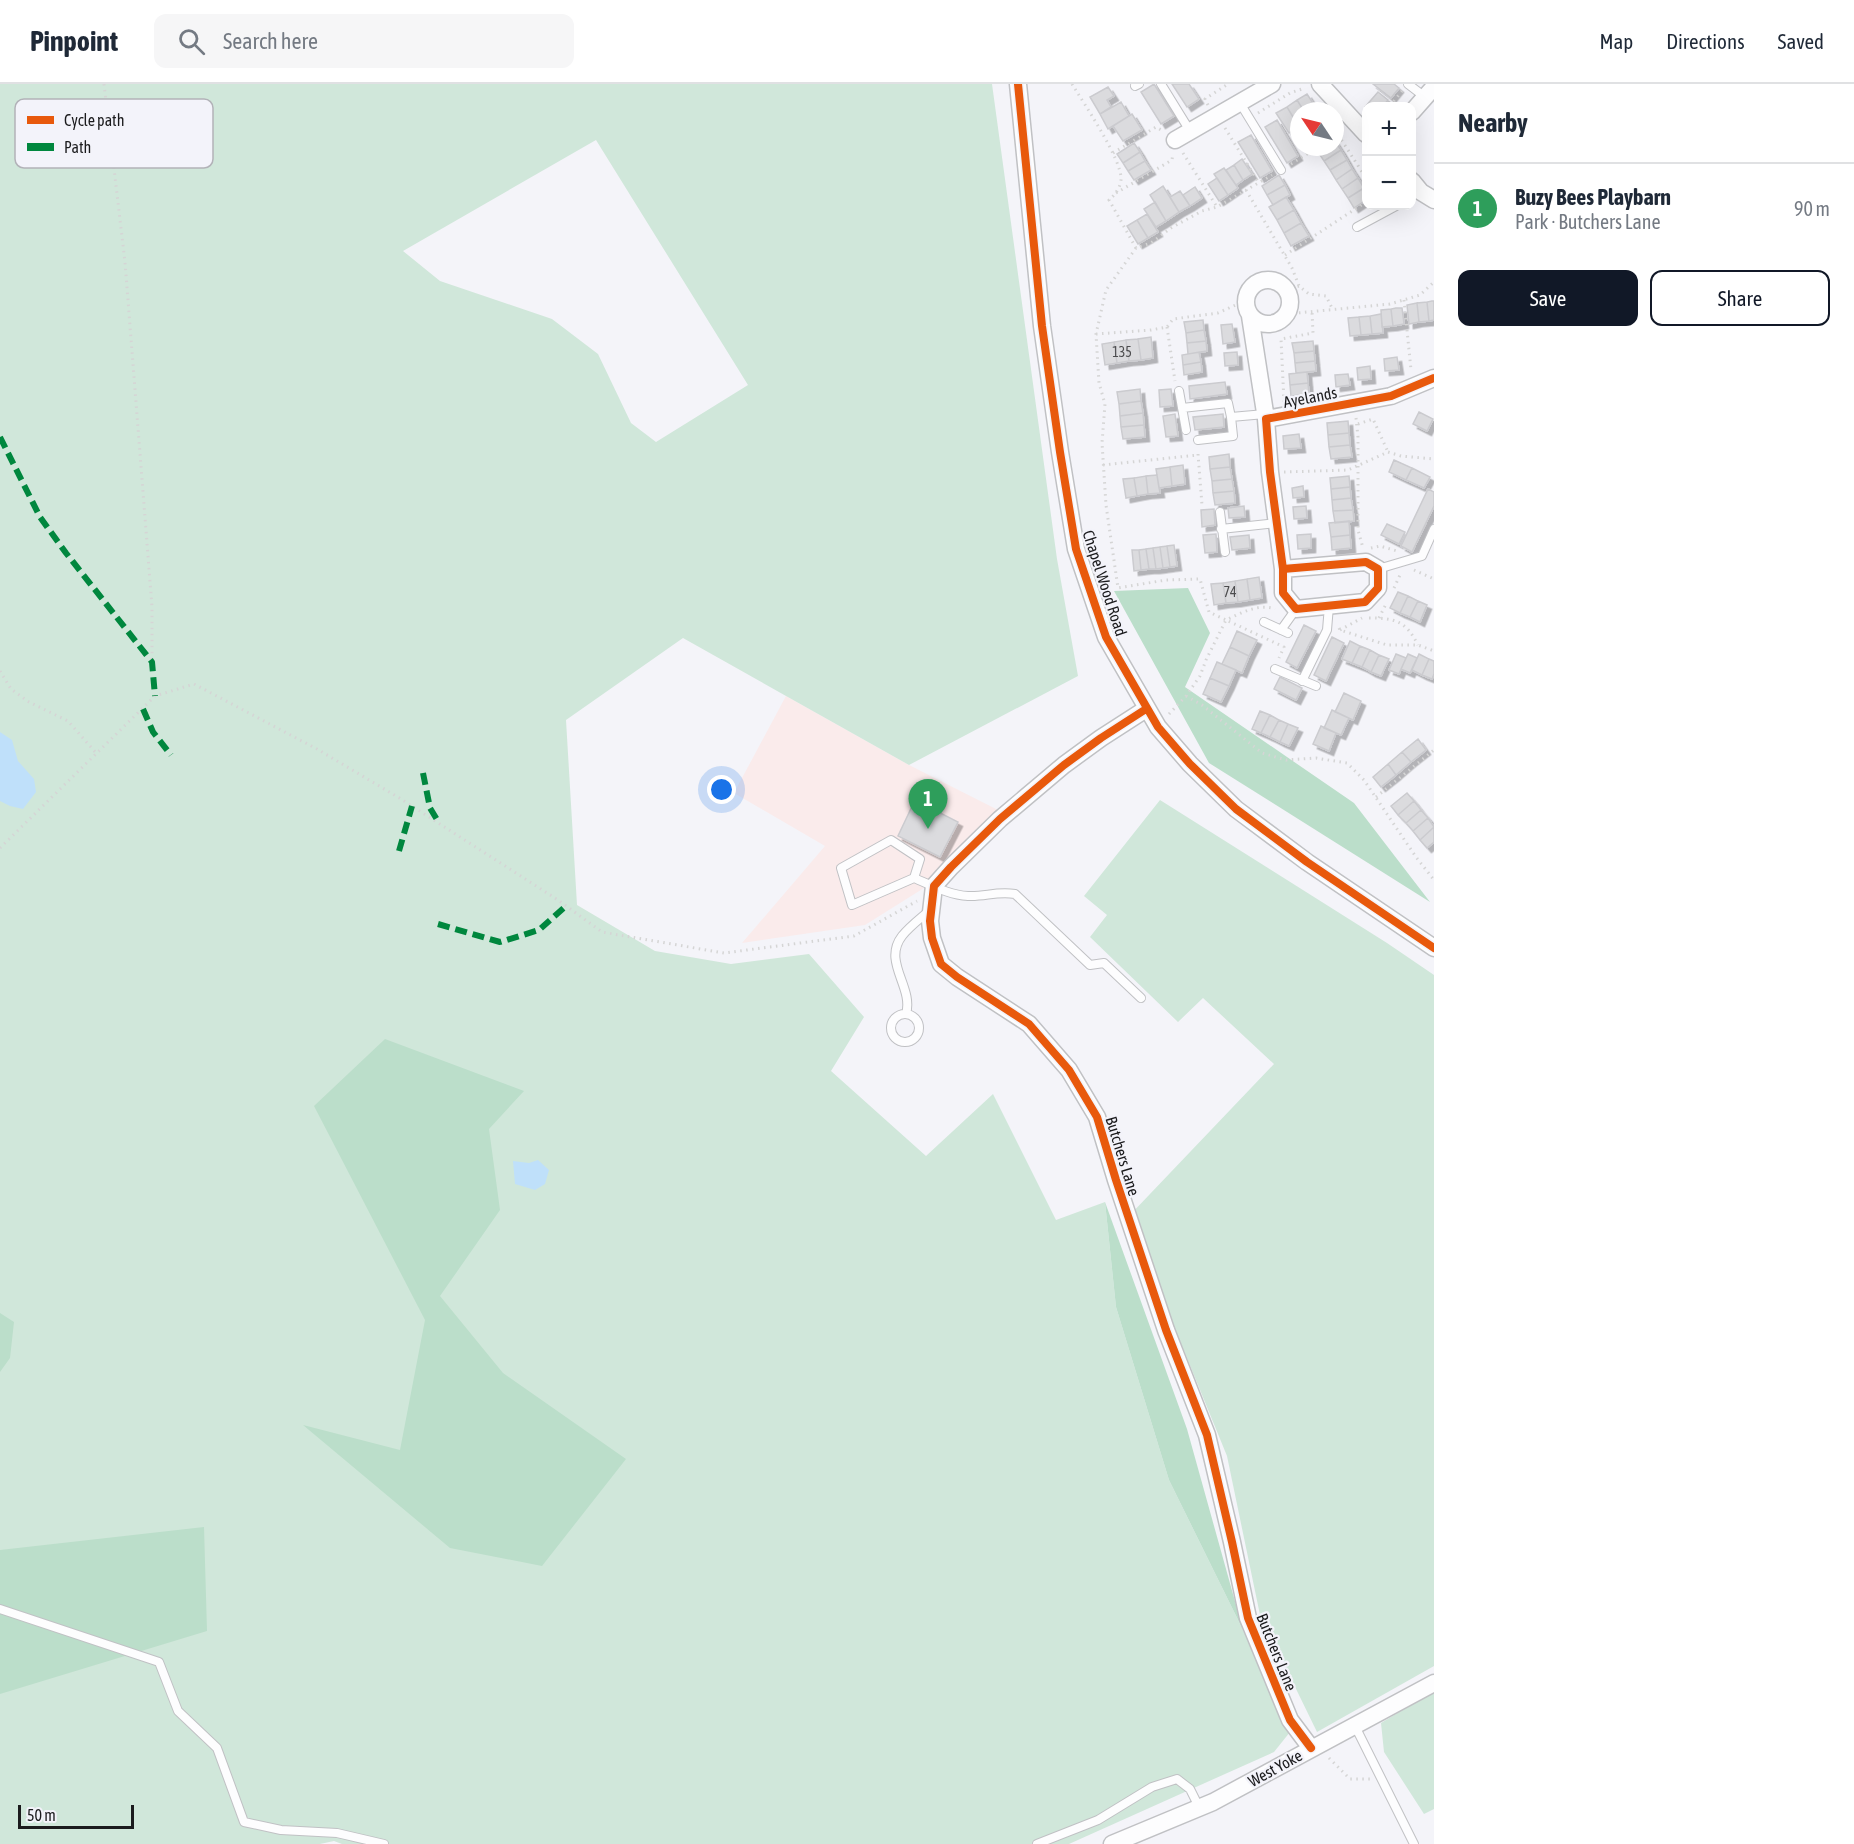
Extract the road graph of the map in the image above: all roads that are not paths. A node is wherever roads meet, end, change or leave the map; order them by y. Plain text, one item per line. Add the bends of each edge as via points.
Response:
1 (1018, 84) edge
2 (1161, 84) edge
3 (1272, 84) edge
4 (1408, 84) edge
5 (1315, 89) edge
6 (1429, 92) edge
7 (1240, 103) junction
8 (1416, 107) edge
9 (1362, 130) edge
10 (1183, 135) joint
11 (1281, 170) road end
12 (1389, 210) edge
13 (1357, 227) dead end
14 (1248, 308) junction
15 (1434, 378) edge
16 (1179, 391) road end
17 (1182, 408) junction
18 (1231, 417) junction
19 (1266, 417) junction
20 (1186, 430) dead end
21 (1198, 440) road end
22 (1220, 512) dead end
23 (1276, 523) junction
24 (1221, 529) junction
25 (1434, 529) edge
26 (1225, 552) dead end
27 (1369, 560) junction
28 (1283, 570) junction
29 (1329, 606) junction
30 (1296, 609) junction
31 (1264, 621) dead end
32 (1275, 669) road end
33 (1302, 681) junction
34 (1316, 686) dead end
35 (1146, 710) junction
36 (914, 878) junction
37 (932, 897) junction
38 (1434, 948) edge
39 (1141, 998) dead end
40 (906, 1014) dead end
41 (0, 1609) edge
42 (1434, 1683) edge
43 (1355, 1726) junction
44 (1314, 1746) junction
45 (1199, 1808) junction
46 (384, 1844) edge
47 (1036, 1844) edge
48 (1112, 1844) edge
49 (1414, 1844) edge

1 - 35 street, Chapel Wood Road via 1042,326 1076,549 1106,637
2 - 10 lane
3 - 7 street
4 - 6 lane
5 - 9 street
6 - 8 street
7 - 10 street
7 - 11 lane
12 - 13 lane
14 - 14 street via 1250,290 1255,284 1275,282 1293,288 1287,314 1275,324 1256,321
14 - 19 street, Ayelands
15 - 19 street, Ayelands via 1391,396
16 - 17 lane
17 - 18 lane via 1228,403
17 - 20 lane
18 - 19 lane
18 - 21 lane via 1233,436
19 - 23 street, Ayelands
22 - 24 lane
23 - 24 lane
23 - 28 street, Ayelands
24 - 26 lane
25 - 27 lane via 1422,556 1402,563
27 - 28 street
27 - 29 street via 1378,588 1365,602
28 - 30 street, Ayelands via 1283,593
29 - 30 street
29 - 33 lane via 1327,630
30 - 31 lane via 1285,632
32 - 33 lane
33 - 34 lane
35 - 37 street via 1064,765 1000,819 951,867
35 - 38 street, Chapel Wood Road via 1190,764 1236,809
36 - 36 lane via 852,905 841,868 891,840 920,859
36 - 37 lane
37 - 39 lane via 1015,894 1090,965 1104,963
37 - 40 lane via 902,935 894,959 908,998
37 - 44 street, Butchers Lane via 932,938 941,964 1029,1024 1069,1070 1098,1117 1166,1330 1207,1435 1248,1618 1290,1720
41 - 46 lane via 159,1662 178,1711 217,1748 244,1822 281,1830 337,1833
42 - 43 street, West Yoke
43 - 44 street, West Yoke
43 - 49 lane
44 - 45 street, West Yoke
45 - 47 lane via 1190,1789 1177,1779 1152,1787 1098,1820
45 - 48 street, West Yoke

